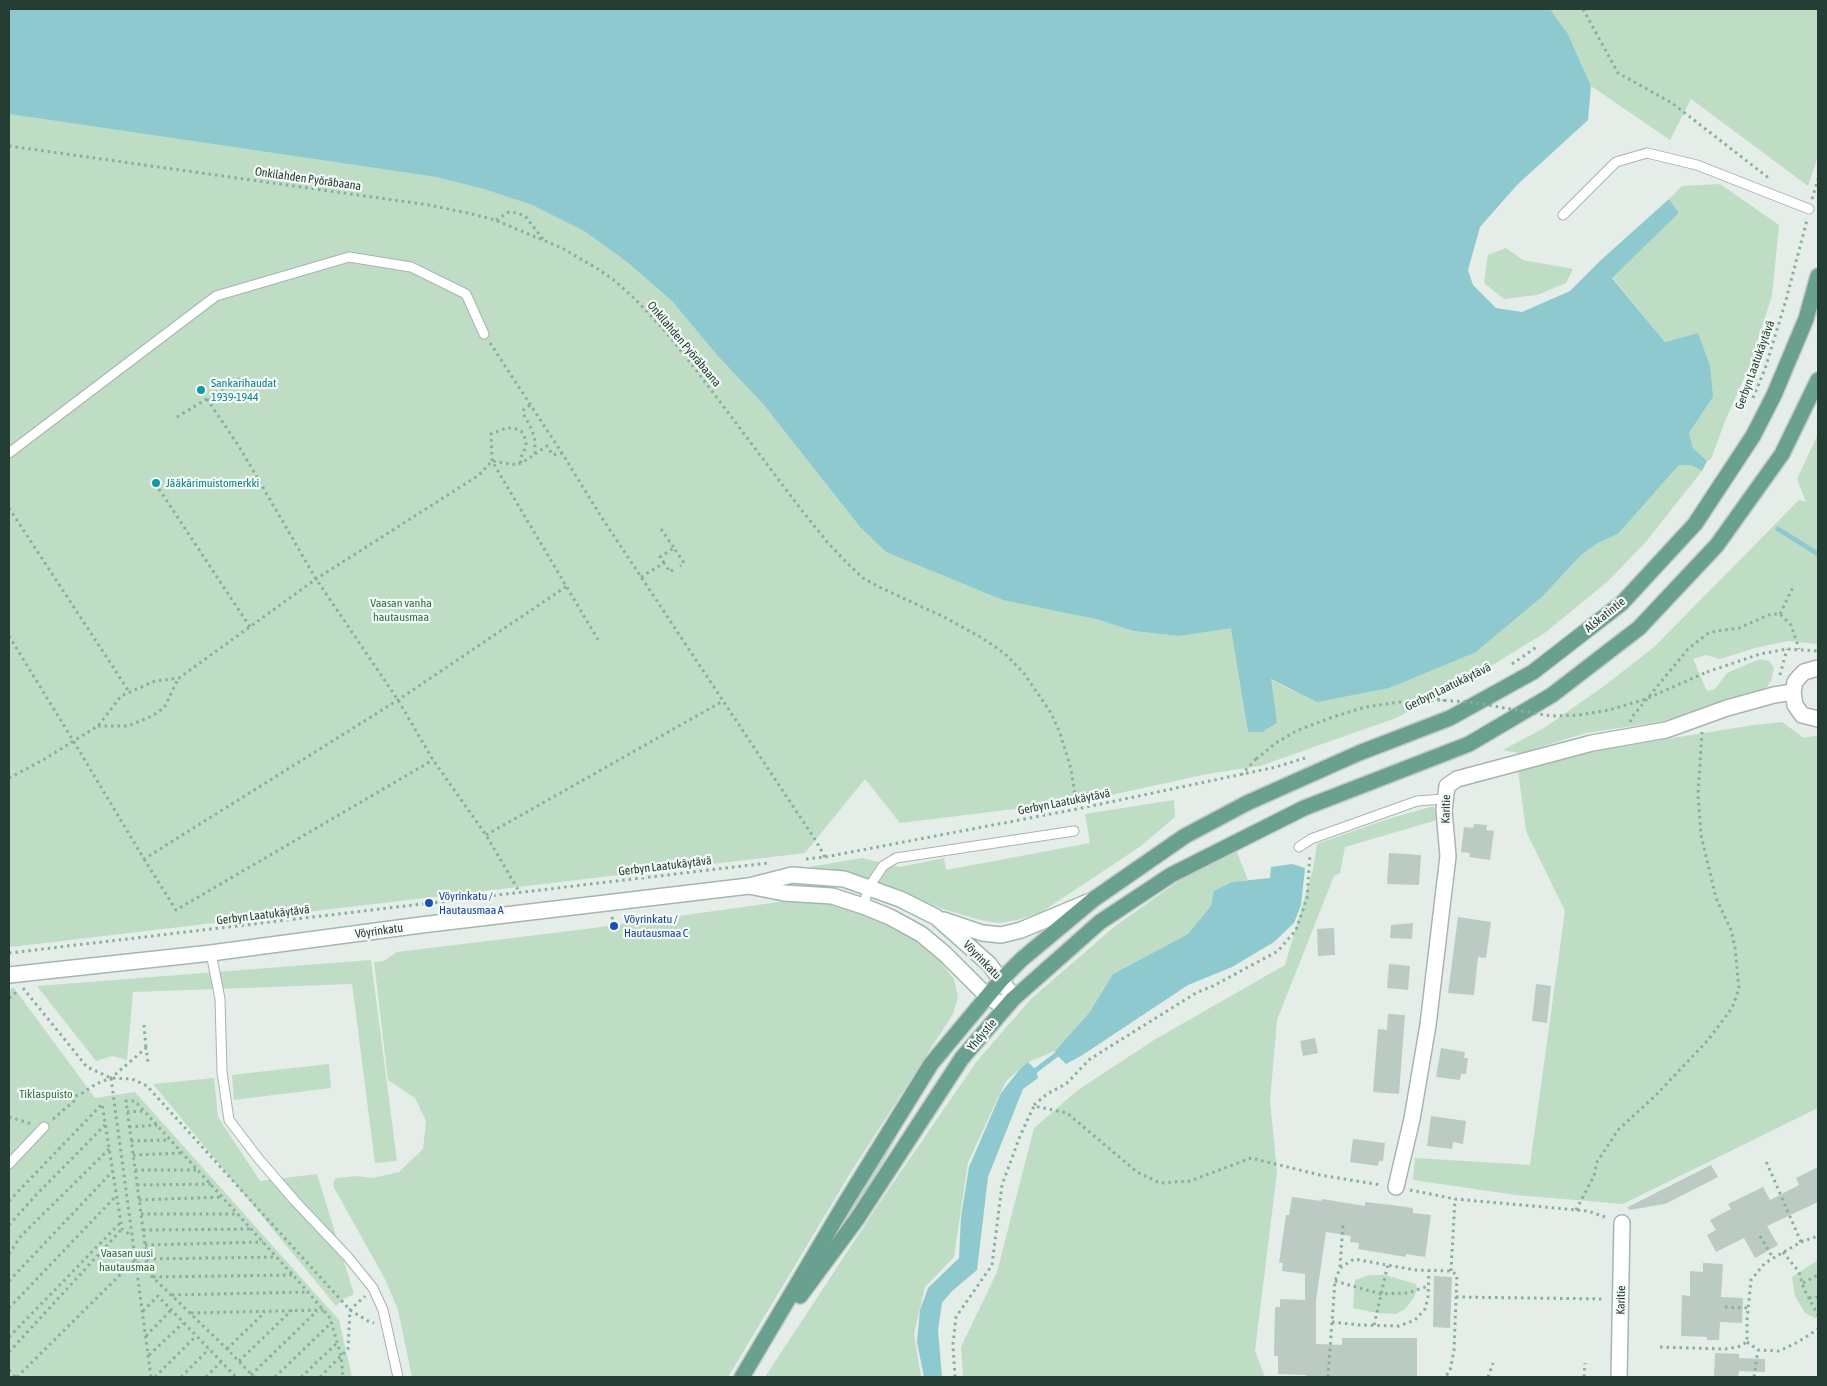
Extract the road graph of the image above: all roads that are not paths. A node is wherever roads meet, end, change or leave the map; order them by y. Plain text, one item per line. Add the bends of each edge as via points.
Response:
1 (1809, 209) road end
2 (1563, 215) dead end
3 (1818, 276) edge
4 (484, 334) road end
5 (1818, 380) edge
6 (9, 453) edge
7 (1818, 668) edge
8 (1793, 692) junction
9 (1818, 719) edge
10 (1444, 799) junction
11 (1247, 803) joint
12 (1074, 831) dead end
13 (1299, 848) dead end
14 (749, 886) junction
15 (869, 887) junction
16 (1094, 899) junction
17 (863, 906) junction
18 (936, 917) junction
19 (211, 953) junction
20 (16, 979) edge
21 (1001, 980) junction
22 (987, 996) junction
23 (1013, 999) junction
24 (44, 1127) road end
25 (9, 1164) edge
26 (1396, 1187) road end
27 (1622, 1223) road end
28 (753, 1360) junction
29 (398, 1377) edge
30 (742, 1377) edge
31 (1619, 1377) edge

1 - 2 lane via 1697,165 1647,153 1616,162
3 - 11 main road, Alskatintie via 1806,319 1753,436 1695,524 1622,602 1533,672 1450,718 1359,753
4 - 6 lane via 466,294 411,267 349,257 216,296
5 - 23 main road, Yhdystie via 1782,454 1717,545 1639,628 1552,695 1469,744 1304,808 1171,875 1100,922
7 - 8 main road via 1804,672 1795,682
8 - 9 main road via 1795,706 1802,715
8 - 10 main road, Karitie via 1727,708 1666,730 1592,743 1457,779 1446,786
10 - 13 lane via 1417,801 1311,839
10 - 26 main road, Karitie via 1448,856 1428,1025 1412,1119
11 - 16 main road, Yhdystie via 1185,836
12 - 15 lane via 896,858 883,866
14 - 15 main road, Vöyrinkatu via 792,875 844,879
14 - 17 main road, Vöyrinkatu via 784,893 832,896
14 - 19 main road, Vöyrinkatu
15 - 17 lane
15 - 18 main road, Vöyrinkatu
16 - 18 main road via 1021,930 1001,935 982,933
16 - 21 main road, Yhdystie
17 - 22 main road, Vöyrinkatu via 921,934
18 - 21 main road, Vöyrinkatu via 990,964
19 - 20 main road, Vöyrinkatu
19 - 29 lane via 220,999 222,1072 229,1120 264,1166 373,1288 383,1310
21 - 22 main road, Yhdystie
21 - 23 main road, Vöyrinkatu
22 - 23 main road, Vöyrinkatu via 998,1003
22 - 28 main road, Yhdystie via 931,1064
23 - 28 main road, Yhdystie via 962,1058 857,1219
24 - 25 lane
27 - 31 main road, Karitie
28 - 30 main road, Yhdystie

